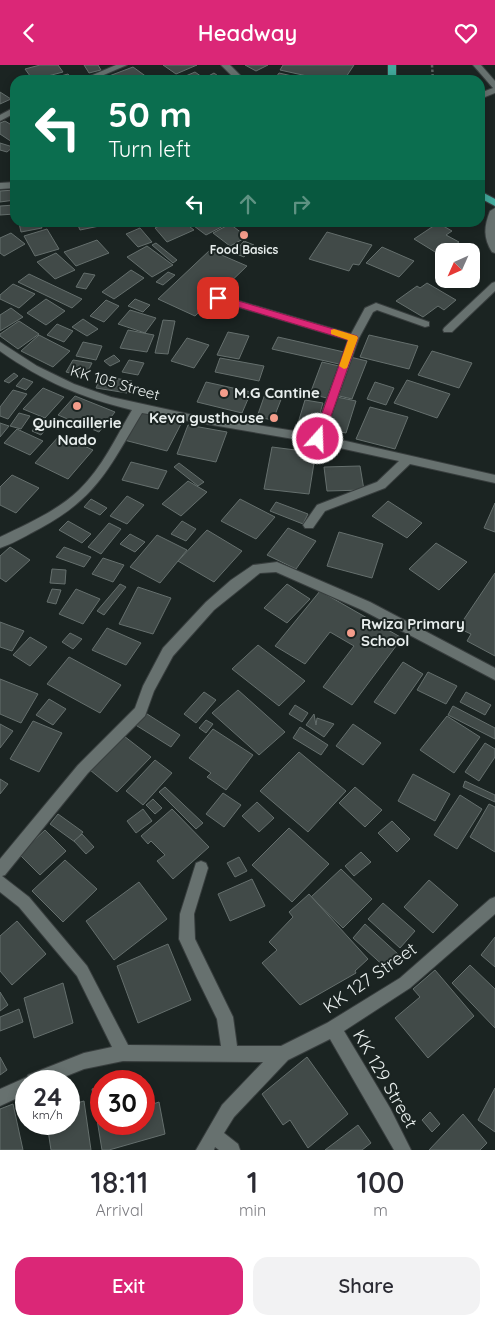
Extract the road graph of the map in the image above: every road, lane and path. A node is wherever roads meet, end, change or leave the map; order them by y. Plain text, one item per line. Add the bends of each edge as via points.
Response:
1 (123, 65) edge
2 (225, 65) edge
3 (477, 65) edge
4 (98, 75) edge
5 (236, 75) edge
6 (495, 86) edge
7 (495, 211) edge
8 (495, 250) edge
9 (495, 285) edge
10 (218, 298) dead end
11 (424, 324) dead end
12 (448, 330) dead end
13 (354, 338) junction
14 (0, 345) edge
15 (139, 408) junction
16 (318, 439) junction
17 (408, 459) junction
18 (495, 479) edge
19 (309, 525) dead end
20 (0, 543) edge
21 (495, 674) edge
22 (201, 868) dead end
23 (0, 869) edge
24 (0, 883) edge
25 (495, 904) edge
26 (333, 1029) junction
27 (230, 1052) junction
28 (123, 1053) junction
29 (282, 1054) junction
30 (62, 1070) edge
31 (15, 1091) edge
32 (0, 1099) edge
33 (214, 1135) junction
34 (204, 1150) edge
35 (232, 1150) edge
36 (403, 1150) edge

1 - 4 street
2 - 5 street
3 - 6 street
7 - 8 street via 488,237
9 - 12 street
10 - 13 street
11 - 13 street via 376,306 370,310
13 - 16 street
14 - 15 street, KK 105 Street via 14,357 66,386
15 - 16 street, KK 105 Street
15 - 20 street via 98,475 82,494 59,511
16 - 17 street, KK 105 Street
17 - 18 street, KK 105 Street
17 - 19 street via 381,485 321,508
21 - 23 street via 348,598 277,567 257,568 210,606 168,652 140,712 83,769
22 - 27 street via 187,914 187,939 225,1017
24 - 28 street via 24,902 82,971
25 - 26 street, KK 127 Street via 405,983
26 - 29 street, KK 127 Street
26 - 36 street, KK 129 Street
27 - 28 street, KK 127 Street
27 - 29 street, KK 127 Street
28 - 30 street, KK 127 Street via 84,1061
29 - 33 street, KK 127 Street via 228,1111
31 - 32 street
33 - 34 street, KK 127 Street
33 - 35 street

